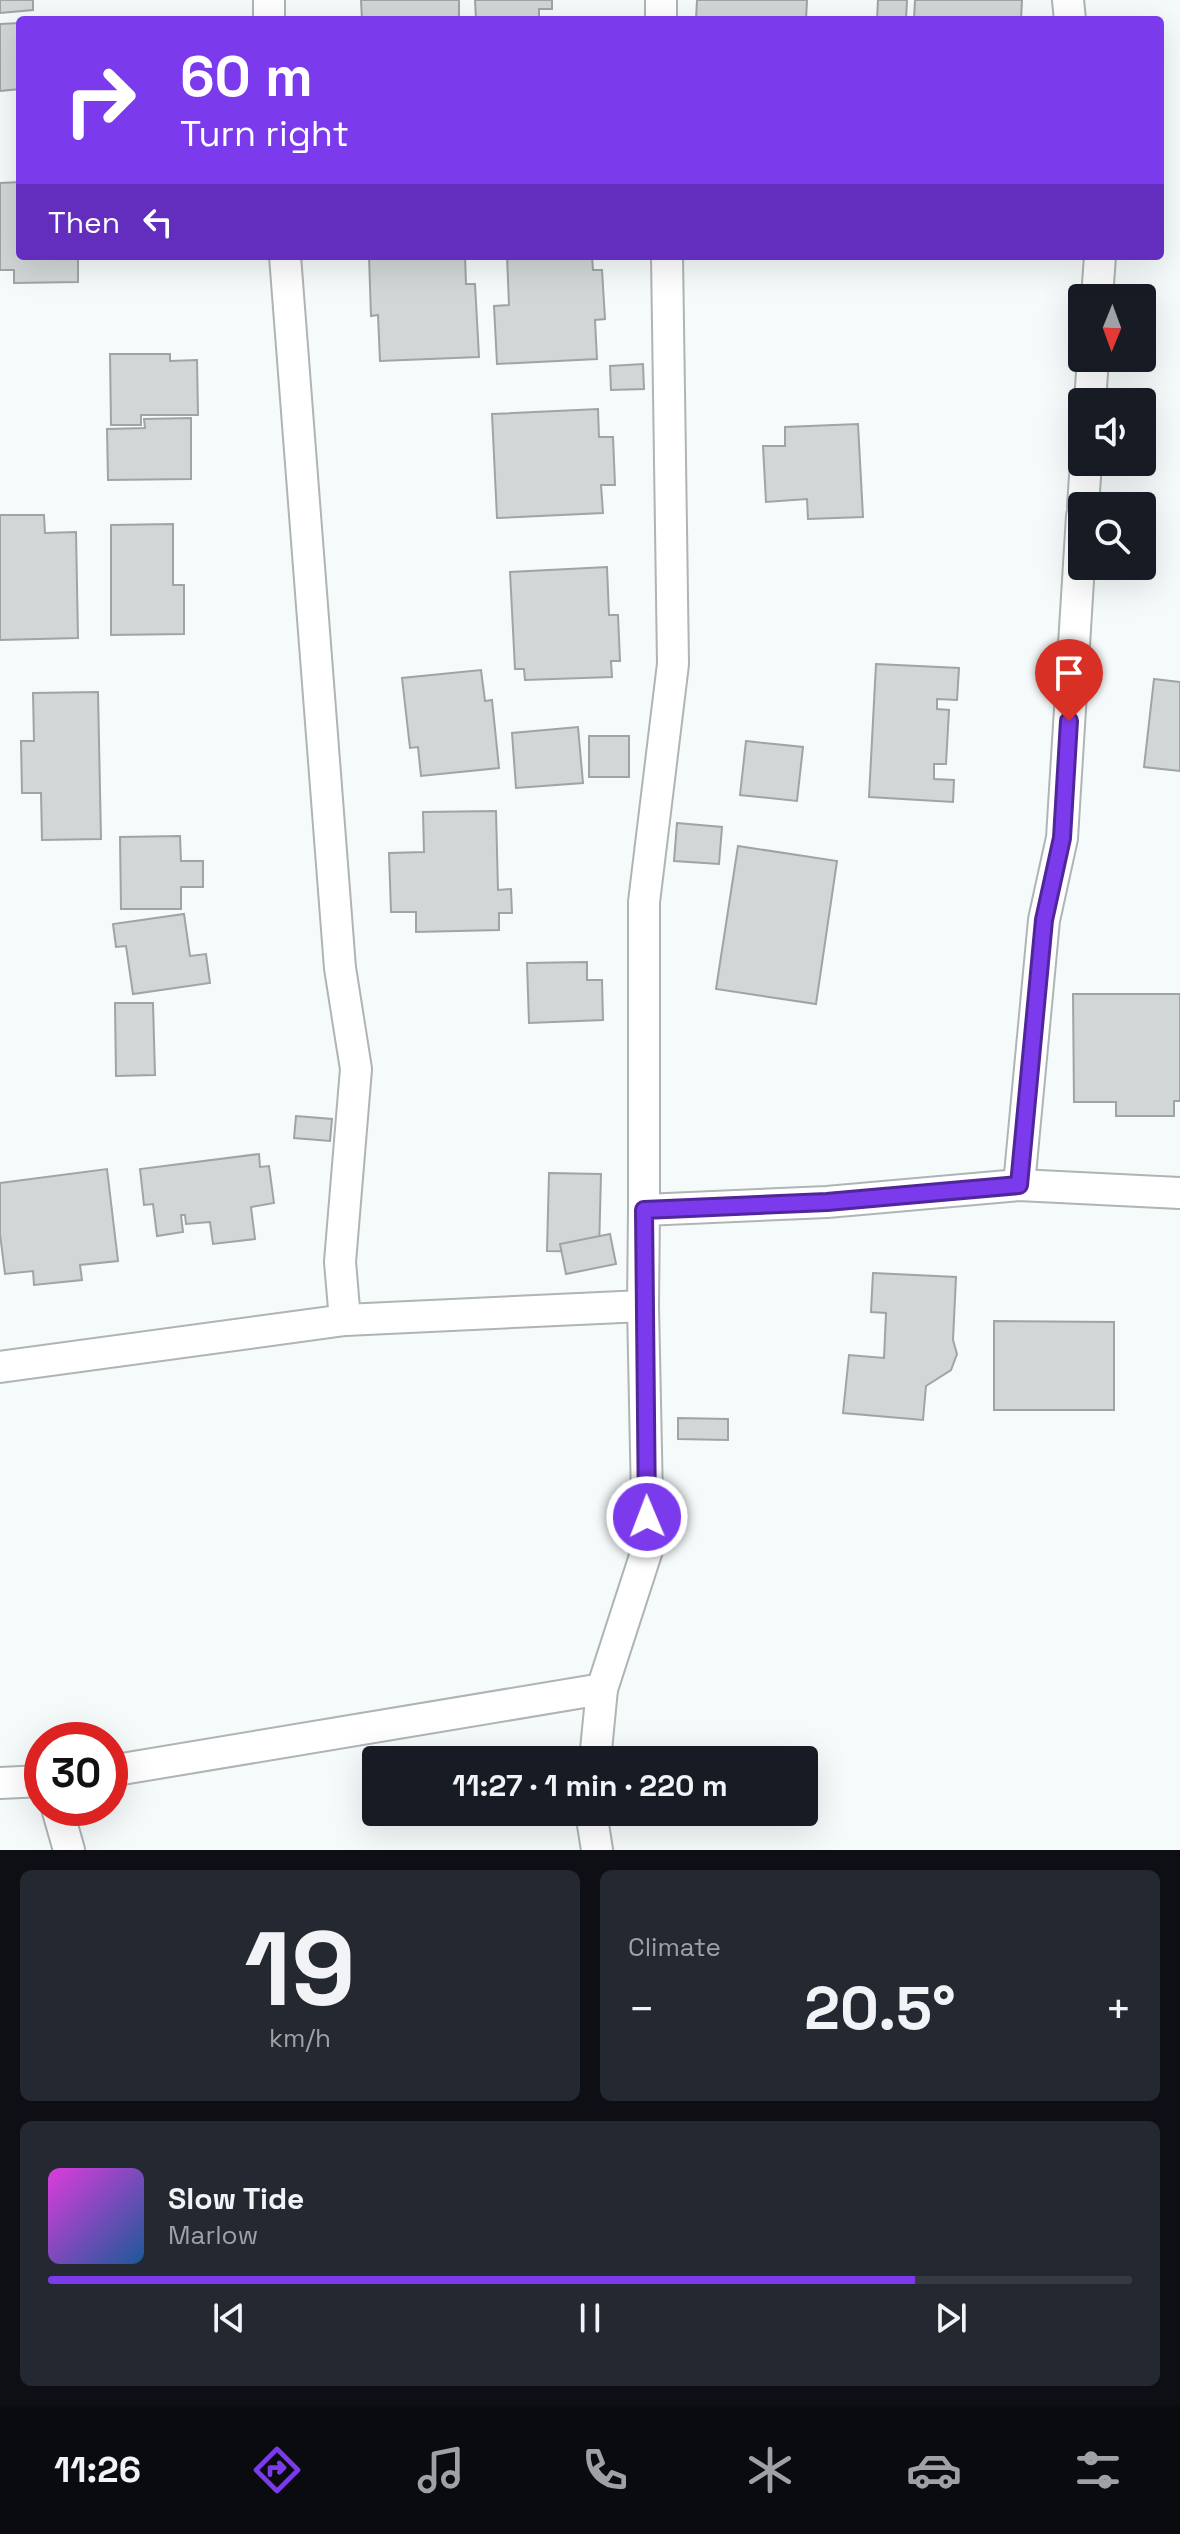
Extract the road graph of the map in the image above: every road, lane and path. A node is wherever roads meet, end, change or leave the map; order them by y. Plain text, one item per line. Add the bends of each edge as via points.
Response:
1 (285, 260) edge
2 (667, 260) edge
3 (1100, 260) edge
4 (1098, 284) edge
5 (1078, 580) edge
6 (1019, 1185) junction
7 (1180, 1193) edge
8 (644, 1210) junction
9 (643, 1306) junction
10 (345, 1320) junction
11 (0, 1367) edge
12 (602, 1689) junction
13 (596, 1746) edge
14 (128, 1768) edge
15 (24, 1782) edge
16 (0, 1783) edge
17 (62, 1826) edge
18 (593, 1826) edge
19 (69, 1850) edge
20 (597, 1850) edge

1 - 10 street via 340,968 356,1069 340,1262
2 - 8 street via 673,664 644,902
3 - 4 street
5 - 6 street via 1062,838 1044,920
6 - 7 street
6 - 8 street via 827,1202
8 - 9 street
9 - 10 street
9 - 12 street via 648,1547
10 - 11 street
12 - 13 street
12 - 14 street
15 - 16 street
17 - 19 street
18 - 20 street

